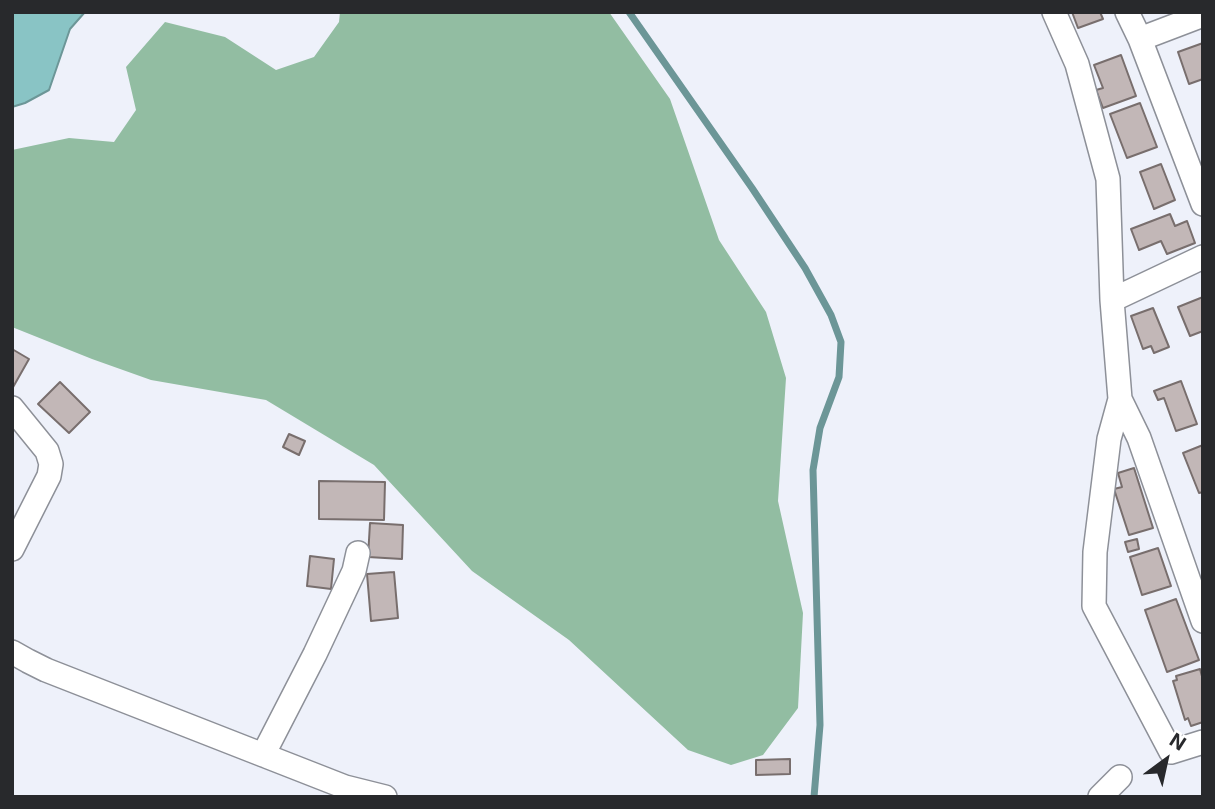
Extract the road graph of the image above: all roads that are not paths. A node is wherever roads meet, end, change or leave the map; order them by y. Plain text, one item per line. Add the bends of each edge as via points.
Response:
1 (1054, 12) edge
2 (1128, 12) edge
3 (1203, 16) edge
4 (1140, 39) junction
5 (1203, 204) edge
6 (1203, 257) edge
7 (1112, 300) junction
8 (1120, 398) junction
9 (12, 408) edge
10 (12, 549) edge
11 (358, 554) dead end
12 (1203, 621) edge
13 (12, 652) edge
14 (1203, 742) edge
15 (263, 755) junction
16 (1120, 777) dead end
17 (386, 797) edge
18 (1100, 797) edge

1 - 7 street via 1077,64 1108,179
2 - 4 street
3 - 4 street
4 - 5 street
6 - 7 street
7 - 8 street
8 - 12 street via 1139,438
8 - 14 street via 1109,439 1095,552 1094,606 1171,752
9 - 10 street via 47,451 51,464
11 - 15 street via 320,643
13 - 15 street via 46,670
15 - 17 street via 345,787
16 - 18 street

